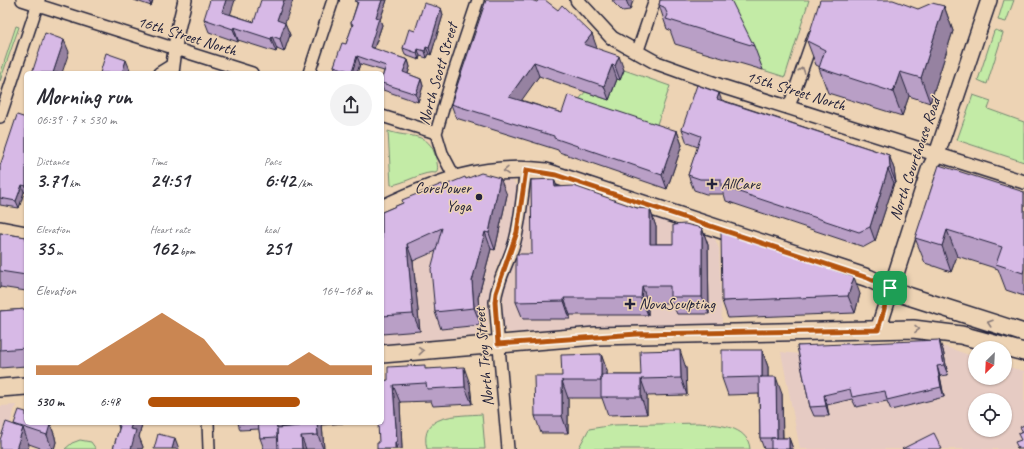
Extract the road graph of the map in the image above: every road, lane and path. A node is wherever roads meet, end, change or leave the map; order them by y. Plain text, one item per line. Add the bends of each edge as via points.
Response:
1 (22, 0) edge
2 (185, 0) edge
3 (333, 0) edge
4 (478, 0) edge
5 (577, 0) edge
6 (655, 0) edge
7 (989, 0) edge
8 (38, 3) edge
9 (819, 22) edge
10 (174, 49) junction
11 (637, 53) junction
12 (172, 69) edge
13 (246, 71) edge
14 (310, 71) edge
15 (789, 106) junction
16 (0, 117) edge
17 (384, 117) edge
18 (436, 133) junction
19 (937, 154) junction
20 (526, 170) junction
21 (455, 178) junction
22 (1024, 182) edge
23 (384, 208) edge
24 (0, 230) edge
25 (24, 235) edge
26 (890, 288) junction
27 (878, 330) junction
28 (1024, 333) edge
29 (498, 344) junction
30 (1024, 351) edge
31 (384, 354) edge
32 (24, 386) edge
33 (0, 388) edge
34 (208, 425) edge
35 (209, 449) edge
36 (508, 449) edge

1 - 8 street, 16th Street North
2 - 10 street
3 - 14 street
4 - 18 street, North Scott Street
5 - 11 street, 15th Street North via 612,38
6 - 11 street
7 - 19 main road, North Courthouse Road
8 - 10 street, 16th Street North
8 - 16 street
15 -> 9 street
10 - 12 street
10 - 13 street, 16th Street North
11 - 15 street, 15th Street North via 711,83
15 - 19 street, 15th Street North
17 - 18 street
18 - 21 street, North Scott Street via 442,153
19 - 22 street, 15th Street North
19 - 26 main road, North Courthouse Road
20 -> 21 main road via 492,171
20 - 26 main road via 556,175 868,278
20 - 29 street, North Troy Street via 517,232 496,293
21 - 23 main road
24 - 25 main road
26 - 27 main road, North Courthouse Road
28 -> 26 main road
27 - 29 main road via 637,334
27 -> 30 main road via 942,331
31 -> 29 main road
29 - 36 street, North Troy Street
32 - 33 main road
34 - 35 street

